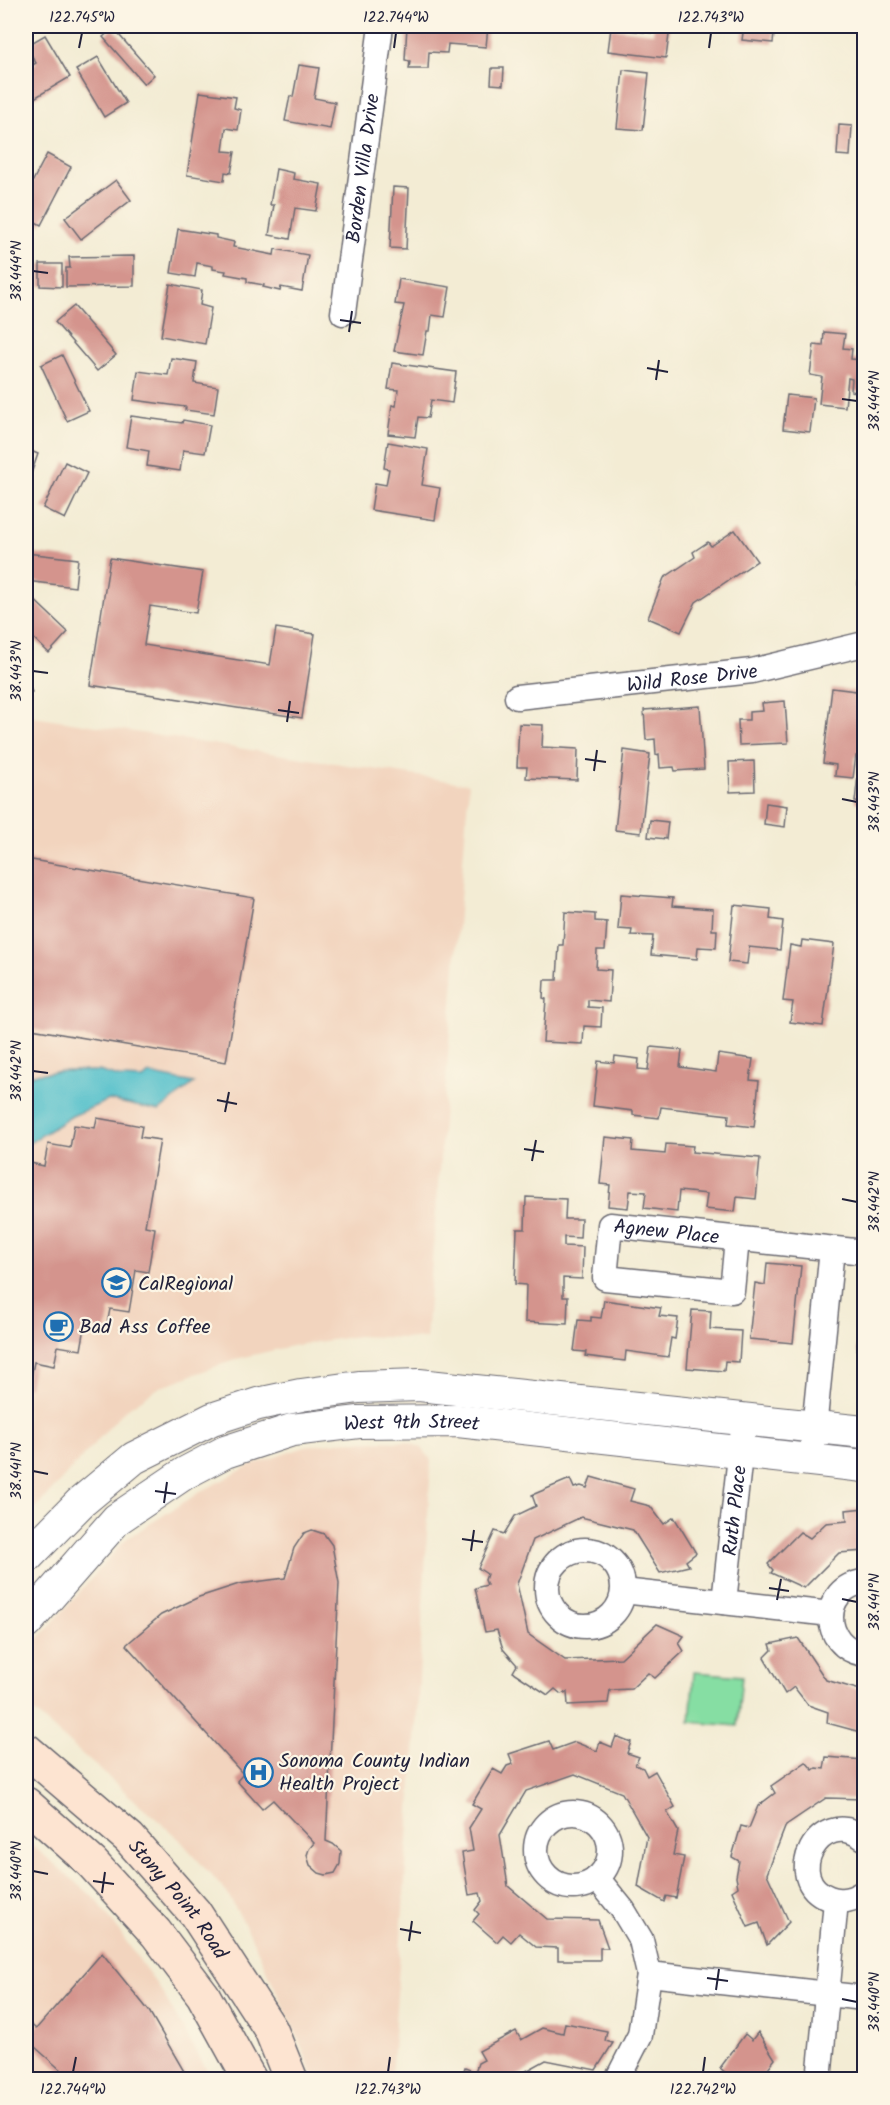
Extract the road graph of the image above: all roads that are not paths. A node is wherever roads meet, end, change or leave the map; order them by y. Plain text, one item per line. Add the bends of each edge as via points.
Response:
1 (381, 26) edge
2 (343, 313) dead end
3 (864, 644) edge
4 (517, 697) dead end
5 (737, 1239) junction
6 (832, 1248) junction
7 (864, 1252) edge
8 (744, 1420) junction
9 (814, 1427) junction
10 (864, 1432) edge
11 (741, 1453) junction
12 (811, 1459) junction
13 (864, 1466) edge
14 (26, 1558) edge
15 (864, 1582) edge
16 (623, 1591) dead end
17 (724, 1602) junction
18 (831, 1614) junction
19 (26, 1623) edge
20 (864, 1654) edge
21 (26, 1750) edge
22 (26, 1804) edge
23 (864, 1838) edge
24 (597, 1878) dead end
25 (864, 1892) edge
26 (837, 1900) junction
27 (649, 1974) junction
28 (827, 1994) junction
29 (864, 1998) edge
30 (250, 2079) edge
31 (291, 2079) edge
32 (616, 2079) edge
33 (819, 2079) edge

1 - 2 street, Borden Villa Drive
3 - 4 street, Wild Rose Drive via 752,670
5 - 5 street, Agnew Place via 610,1225 605,1278 732,1291
5 - 6 street, Agnew Place
6 - 7 street, Agnew Place
6 - 9 street
8 - 9 street, West 9th Street
8 - 11 street, Ruth Place
8 - 14 street, West 9th Street via 419,1385 359,1387 301,1395 212,1419 134,1458
9 - 10 street, West 9th Street
9 - 12 street
11 - 12 street, West 9th Street
11 - 17 street, Ruth Place
11 - 19 street, West 9th Street via 458,1421 359,1422 292,1430 225,1452 185,1473 117,1519
12 - 13 street, West 9th Street
15 - 18 street via 841,1593
16 - 17 street
17 - 18 street
18 - 20 street via 836,1638 844,1647
21 - 31 main road, Stony Point Road via 129,1838 195,1912 271,2030
22 - 30 main road, Stony Point Road via 92,1863 156,1933 203,1995
23 - 26 street via 858,1833 833,1830 822,1835 808,1854 806,1867 815,1889
24 - 27 street via 641,1940
25 - 26 street via 848,1900
26 - 28 street
27 - 28 street
27 - 32 street via 640,2035
28 - 29 street
28 - 33 street

